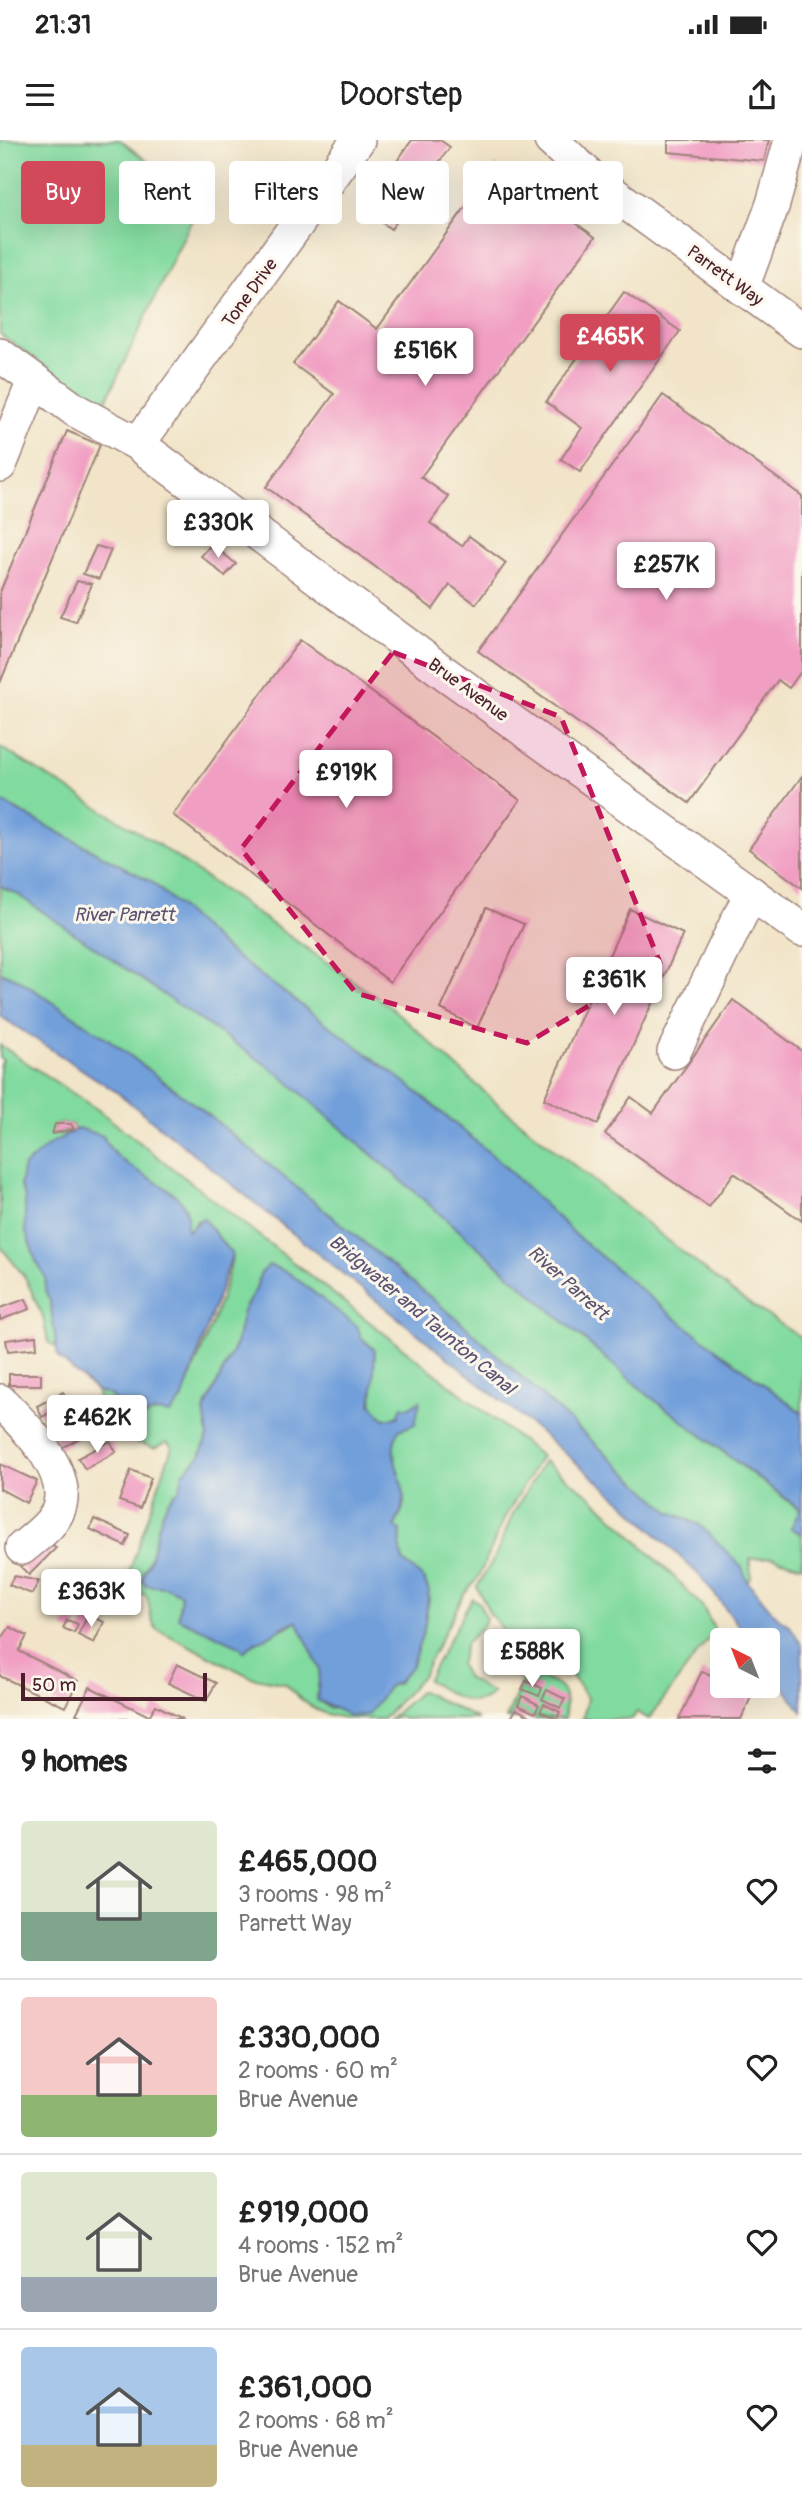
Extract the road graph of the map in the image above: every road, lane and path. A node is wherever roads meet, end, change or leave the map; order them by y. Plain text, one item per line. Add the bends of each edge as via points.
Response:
1 (358, 140) edge
2 (551, 140) edge
3 (791, 140) edge
4 (742, 288) junction
5 (802, 331) edge
6 (0, 355) edge
7 (34, 381) junction
8 (138, 444) junction
9 (0, 465) edge
10 (751, 893) junction
11 (802, 930) edge
12 (674, 1052) dead end
13 (0, 1401) edge
14 (22, 1548) dead end

1 - 8 street, Tone Drive
2 - 4 street, Parrett Way via 592,178
3 - 4 street
4 - 5 street, Parrett Way
6 - 7 street, Brue Avenue
7 - 8 street, Brue Avenue via 75,410
7 - 9 street
8 - 10 street, Brue Avenue via 446,674
10 - 11 street, Brue Avenue
10 - 12 street
13 - 14 street via 34,1439 61,1486 56,1515

